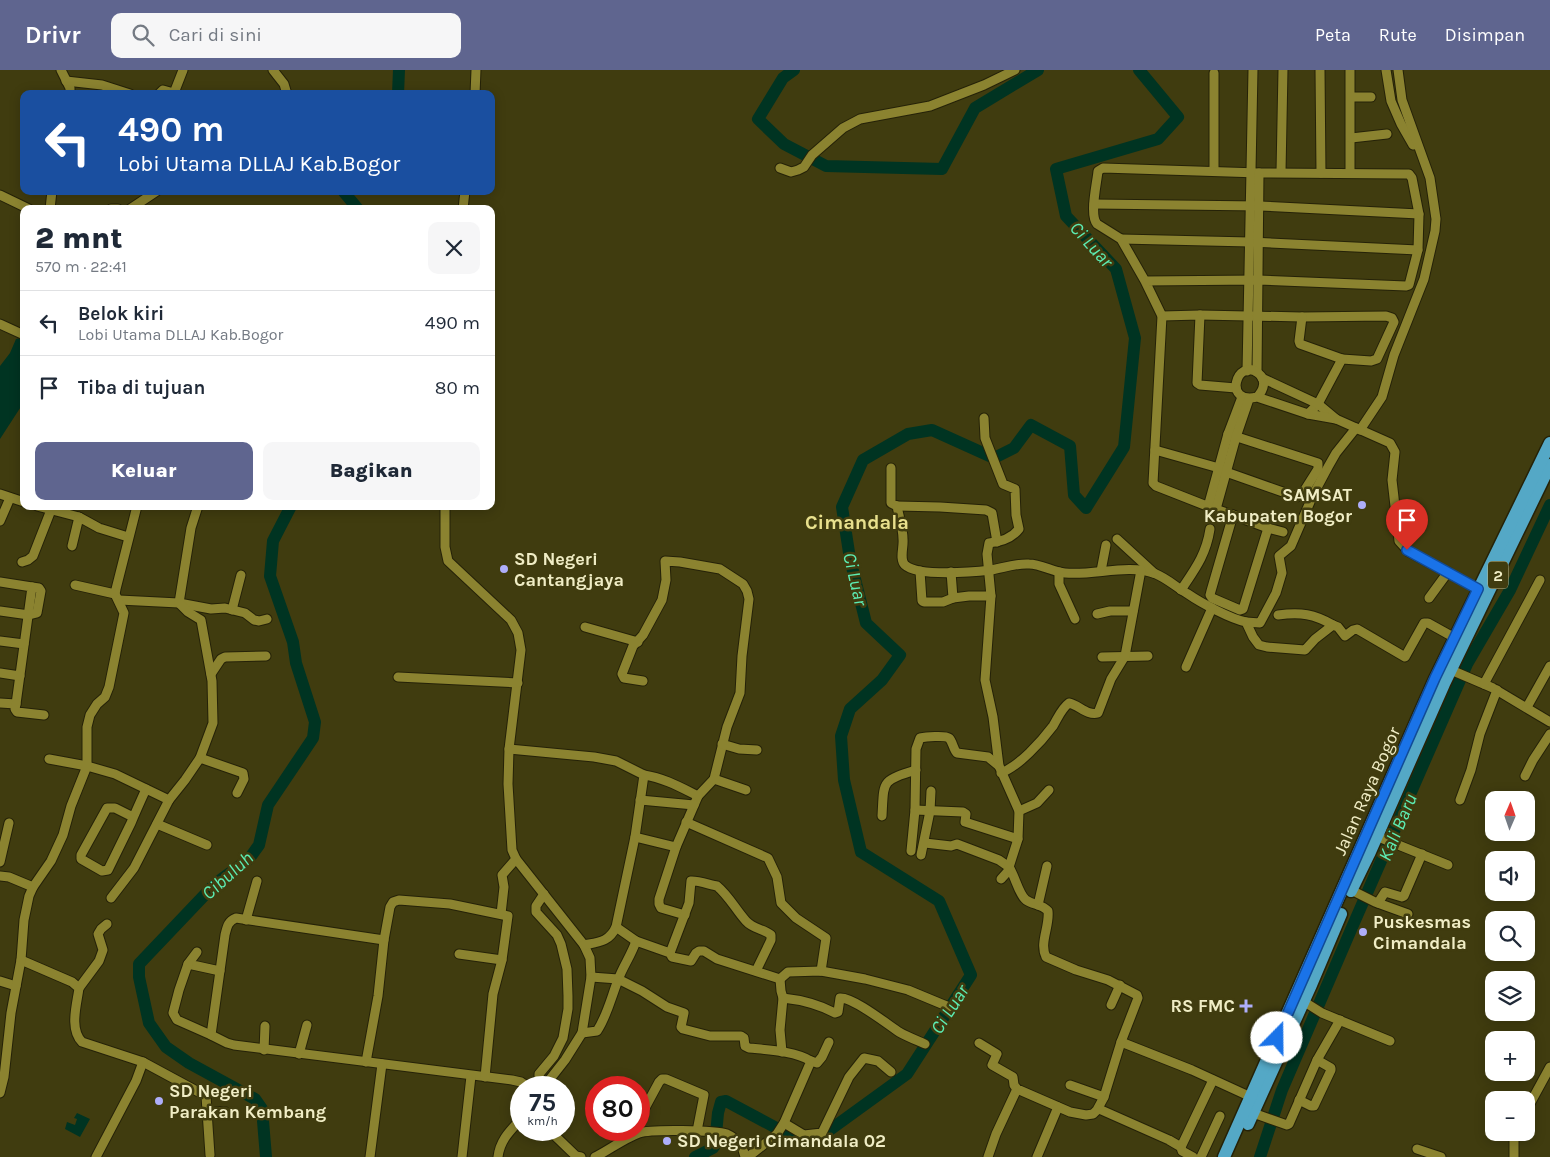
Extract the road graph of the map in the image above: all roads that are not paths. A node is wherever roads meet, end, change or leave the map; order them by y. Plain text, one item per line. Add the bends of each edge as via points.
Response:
1 (61, 70) edge
2 (183, 70) edge
3 (273, 70) edge
4 (476, 70) edge
5 (1015, 70) edge
6 (1252, 70) edge
7 (1283, 70) edge
8 (1320, 70) edge
9 (1350, 70) edge
10 (1386, 70) edge
11 (1398, 70) edge
12 (1214, 74) dead end
13 (66, 81) junction
14 (69, 90) edge
15 (118, 90) edge
16 (175, 90) edge
17 (286, 90) edge
18 (474, 90) edge
19 (1351, 97) junction
20 (1371, 97) dead end
21 (1387, 134) dead end
22 (1351, 138) junction
23 (1424, 159) junction
24 (780, 168) dead end
25 (1214, 170) junction
26 (1255, 172) junction
27 (1281, 172) junction
28 (1350, 172) junction
29 (1320, 173) junction
30 (0, 195) edge
31 (151, 195) edge
32 (1094, 204) junction
33 (21, 205) edge
34 (136, 205) edge
35 (1255, 206) junction
36 (1419, 214) junction
37 (1121, 239) junction
38 (1254, 242) junction
39 (1418, 250) junction
40 (1145, 281) junction
41 (1254, 281) junction
42 (1200, 315) junction
43 (1162, 316) junction
44 (1253, 316) junction
45 (1302, 317) junction
46 (0, 324) edge
47 (20, 333) edge
48 (1342, 359) junction
49 (1247, 371) junction
50 (1259, 375) junction
51 (1236, 388) junction
52 (1249, 398) junction
53 (1318, 404) junction
54 (1308, 414) junction
55 (984, 418) dead end
56 (1336, 419) junction
57 (1358, 429) junction
58 (1232, 436) junction
59 (1550, 443) edge
60 (1155, 450) junction
61 (1550, 465) edge
62 (891, 468) dead end
63 (1223, 470) junction
64 (0, 494) edge
65 (10, 498) junction
66 (20, 501) edge
67 (897, 506) junction
68 (1212, 508) junction
69 (51, 510) joint
70 (136, 510) edge
71 (197, 510) edge
72 (445, 510) edge
73 (1233, 514) junction
74 (79, 517) junction
75 (0, 521) edge
76 (1268, 528) junction
77 (1210, 529) dead end
78 (1283, 532) dead end
79 (128, 537) junction
80 (1117, 539) dead end
81 (997, 542) junction
82 (1106, 545) dead end
83 (72, 546) dead end
84 (22, 562) dead end
85 (989, 570) junction
86 (1141, 570) junction
87 (920, 571) junction
88 (1101, 571) junction
89 (951, 572) junction
90 (1059, 572) junction
91 (1448, 572) junction
92 (1155, 574) junction
93 (241, 575) dead end
94 (1540, 580) dead end
95 (0, 582) edge
96 (75, 585) dead end
97 (1181, 590) junction
98 (1483, 591) junction
99 (991, 596) junction
100 (117, 597) junction
101 (953, 598) junction
102 (1429, 598) dead end
103 (179, 603) junction
104 (1212, 608) junction
105 (232, 610) junction
106 (0, 611) edge
107 (1133, 611) junction
108 (1097, 614) dead end
109 (29, 615) junction
110 (1278, 615) dead end
111 (267, 619) dead end
112 (1075, 619) dead end
113 (1246, 622) junction
114 (1333, 625) junction
115 (585, 626) dead end
116 (1455, 638) junction
117 (0, 642) edge
118 (638, 642) junction
119 (24, 644) junction
120 (266, 656) dead end
121 (1102, 656) dead end
122 (1125, 656) junction
123 (1148, 656) dead end
124 (1186, 666) dead end
125 (1550, 666) edge
126 (1454, 672) junction
127 (0, 673) edge
128 (211, 674) junction
129 (20, 676) junction
130 (398, 677) dead end
131 (643, 681) dead end
132 (518, 683) junction
133 (1484, 684) junction
134 (1497, 690) junction
135 (0, 703) edge
136 (16, 704) junction
137 (1527, 707) junction
138 (44, 715) dead end
139 (1550, 722) edge
140 (1550, 734) edge
141 (722, 744) junction
142 (509, 749) junction
143 (757, 750) dead end
144 (200, 758) junction
145 (49, 759) dead end
146 (87, 766) junction
147 (1000, 769) junction
148 (916, 770) junction
149 (644, 775) junction
150 (1525, 776) dead end
151 (714, 779) junction
152 (146, 789) junction
153 (746, 790) dead end
154 (1050, 790) dead end
155 (931, 791) dead end
156 (237, 793) dead end
157 (698, 797) junction
158 (169, 800) junction
159 (640, 800) junction
160 (1460, 800) dead end
161 (915, 810) junction
162 (930, 811) junction
163 (1019, 811) junction
164 (882, 816) dead end
165 (133, 817) junction
166 (686, 822) junction
167 (9, 823) dead end
168 (156, 824) junction
169 (635, 837) junction
170 (1378, 837) junction
171 (1018, 839) junction
172 (924, 843) junction
173 (207, 845) dead end
174 (676, 848) junction
175 (910, 851) dead end
176 (1422, 854) junction
177 (921, 855) dead end
178 (516, 859) junction
179 (0, 862) edge
180 (1448, 864) dead end
181 (1047, 866) dead end
182 (1009, 868) junction
183 (0, 876) edge
184 (1001, 879) dead end
185 (257, 881) dead end
186 (33, 887) junction
187 (1355, 893) junction
188 (544, 894) junction
189 (111, 898) dead end
190 (1376, 902) junction
191 (1038, 905) junction
192 (501, 914) junction
193 (1408, 914) dead end
194 (685, 915) junction
195 (246, 920) junction
196 (107, 924) dead end
197 (616, 927) junction
198 (384, 940) junction
199 (636, 941) junction
200 (584, 945) junction
201 (197, 952) dead end
202 (670, 953) junction
203 (459, 954) dead end
204 (21, 960) junction
205 (502, 960) junction
206 (188, 964) junction
207 (756, 970) junction
208 (220, 971) junction
209 (821, 971) junction
210 (591, 977) junction
211 (618, 979) junction
212 (780, 979) junction
213 (0, 981) edge
214 (1120, 985) junction
215 (16, 986) junction
216 (79, 988) junction
217 (783, 998) junction
218 (1305, 1002) junction
219 (1111, 1005) dead end
220 (949, 1007) dead end
221 (1340, 1020) junction
222 (307, 1025) dead end
223 (265, 1026) dead end
224 (582, 1033) junction
225 (211, 1035) junction
226 (830, 1042) dead end
227 (1121, 1042) junction
228 (1390, 1042) dead end
229 (979, 1043) dead end
230 (925, 1044) dead end
231 (264, 1050) junction
232 (782, 1052) junction
233 (299, 1054) junction
234 (554, 1056) junction
235 (565, 1060) junction
236 (1317, 1060) junction
237 (811, 1061) junction
238 (143, 1062) junction
239 (366, 1062) junction
240 (382, 1064) junction
241 (1550, 1068) edge
242 (890, 1072) dead end
243 (472, 1076) junction
244 (539, 1076) edge
245 (552, 1076) edge
246 (485, 1077) junction
247 (510, 1080) edge
248 (1213, 1080) junction
249 (1070, 1084) dead end
250 (1017, 1089) junction
251 (0, 1093) edge
252 (1535, 1095) edge
253 (1104, 1097) junction
254 (1251, 1097) junction
255 (650, 1098) edge
256 (1299, 1100) junction
257 (1058, 1107) junction
258 (1099, 1109) junction
259 (208, 1111) junction
260 (226, 1112) dead end
261 (1257, 1114) junction
262 (1220, 1116) dead end
263 (780, 1129) junction
264 (650, 1131) edge
265 (697, 1131) junction
266 (510, 1132) edge
267 (561, 1141) edge
268 (622, 1141) edge
269 (1514, 1141) edge
270 (1181, 1147) junction
271 (1417, 1149) dead end
272 (210, 1155) dead end
273 (96, 1157) edge
274 (370, 1157) edge
275 (462, 1157) edge
276 (498, 1157) edge
277 (578, 1157) edge
278 (595, 1157) edge
279 (747, 1157) edge
280 (988, 1157) edge
281 (1037, 1157) edge
282 (1193, 1157) edge
283 (1201, 1157) edge
284 (1224, 1157) edge
285 (1234, 1157) edge
286 (1441, 1157) edge
287 (1514, 1157) edge

1 - 13 street
2 - 16 street
3 - 17 street
4 - 18 street
5 - 24 street via 930,106 860,119 843,128 812,155 804,167 794,172
6 - 26 street
7 - 27 street
8 - 29 street
9 - 19 street
10 - 23 street via 1395,112
11 - 23 street via 1402,100
12 - 25 street
13 - 14 street
13 - 15 street
19 - 20 street
19 - 22 street
21 - 22 street
22 - 28 street
23 - 57 street via 1436,219 1424,279 1382,397
25 - 26 street
25 - 32 street via 1101,168
26 - 27 street
26 - 35 street
27 - 29 street
28 - 29 street
28 - 36 street via 1409,174
30 - 33 street
31 - 34 street
32 - 35 street
32 - 37 street via 1095,223
35 - 36 street
35 - 38 street
36 - 39 street
37 - 38 street
37 - 40 street
38 - 39 street
38 - 41 street
39 - 41 street via 1409,285 1405,287
40 - 41 street
40 - 43 street
41 - 44 street
42 - 43 street
42 - 44 street
42 - 51 street via 1197,383
43 - 60 street
44 - 45 street
44 - 49 street
44 - 50 street
45 - 48 street via 1300,344
45 - 48 street via 1386,316 1394,319 1377,358 1371,361
46 - 47 street
48 - 53 street
49 - 50 street
49 - 51 street via 1236,380
50 - 52 street via 1264,385 1262,392
50 - 53 street
51 - 52 street
52 - 54 street
52 - 58 street
53 - 54 street
53 - 56 street
54 - 56 street
55 - 81 street via 984,435 1003,484 1015,490 1019,529
56 - 57 street
57 - 91 street via 1395,449 1392,480 1399,541 1409,552
57 - 113 street via 1336,453 1291,546 1279,556 1282,573 1276,593 1260,622
58 - 63 street
58 - 63 street via 1318,463 1318,469 1298,497
59 - 98 highway, Jalan Raya Bogor / 2
60 - 63 street
60 - 68 street via 1153,483
61 - 98 highway, Jalan Raya Bogor / 2
62 - 67 street via 892,503
63 - 68 street
64 - 65 street
65 - 66 street
65 - 75 street
67 - 81 street via 986,510 994,518
67 - 87 street via 903,561
68 - 73 street
69 - 74 street
69 - 84 street via 33,556
70 - 79 street
71 - 103 street
72 - 132 street via 444,537 448,561 511,620 518,633 521,650
73 - 76 street
73 - 76 street via 1210,595 1240,610 1243,609
74 - 79 street via 99,528
74 - 83 street
76 - 78 street
77 - 97 street via 1200,562
79 - 100 street
80 - 92 street
81 - 85 street via 988,544
82 - 88 street
85 - 89 street
85 - 90 street via 1026,563
85 - 99 street
86 - 88 street
86 - 92 street
86 - 107 street
87 - 89 street
87 - 101 street via 922,602 943,602
88 - 90 street
89 - 101 street
90 - 112 street via 1059,584
91 - 98 street
91 - 102 street
92 - 97 street
93 - 105 street
94 - 133 street
95 - 109 street via 32,587
96 - 100 street
97 - 104 street
98 - 116 highway, Jalan Raya Bogor / 2
98 - 126 highway, Jalan Raya Bogor / 2
99 - 101 street
99 - 147 street via 985,680 994,717
100 - 103 street
100 - 146 street via 124,613 117,653 105,697 92,711 87,726
103 - 105 street
103 - 128 street via 201,620
104 - 113 street
104 - 124 street
105 - 111 street via 245,613 254,620
106 - 109 street
107 - 108 street
107 - 122 street
109 - 119 street
110 - 114 street via 1298,612 1316,616
113 - 114 street via 1259,645 1299,651 1308,648
114 - 116 street via 1345,636 1357,629 1405,658 1424,623
115 - 118 street
116 - 254 highway, Jalan Raya Bogor / 2
117 - 119 street
118 - 131 street via 633,646 622,676
118 - 141 street via 662,600 665,561 720,569 743,584 749,599 741,685
119 - 129 street
120 - 128 street via 225,657
121 - 122 street
122 - 123 street
122 - 147 street via 1111,679 1098,713 1069,704 1011,769
125 - 137 street
126 - 133 street
126 - 170 highway, Jalan Raya Bogor / 2
127 - 129 street
128 - 144 street via 213,723
129 - 136 street
130 - 132 street
132 - 142 street
133 - 134 street
134 - 137 street
134 - 160 street
135 - 136 street
136 - 138 street via 17,712
137 - 139 street
140 - 150 street
141 - 143 street
141 - 151 street
142 - 149 street via 616,761
142 - 178 street via 510,834
144 - 156 street via 243,773 244,779
144 - 158 street
145 - 146 street
146 - 152 street
146 - 186 street via 70,806 63,835
147 - 148 street via 988,757 957,753 949,738 922,738 918,741
147 - 163 street
148 - 161 street
148 - 164 street via 893,777 886,783
149 - 157 street via 656,777
149 - 159 street
151 - 153 street
151 - 157 street
152 - 158 street
152 - 165 street
154 - 163 street via 1037,803
155 - 162 street
157 - 159 street
157 - 166 street
158 - 168 street
159 - 169 street
161 - 162 street
161 - 175 street
162 - 171 street via 964,812 965,822
162 - 172 street
163 - 171 street
165 - 165 street via 108,870 102,871 81,859 107,808 115,808
166 - 174 street
166 - 209 street via 768,858 777,877 781,903 796,918 826,938
167 - 179 street
168 - 173 street
168 - 189 street via 134,868
169 - 174 street
169 - 197 street
170 - 176 street
170 - 187 highway, Jalan Raya Bogor / 2
171 - 182 street
172 - 177 street
172 - 182 street via 957,844 999,860
174 - 194 street via 659,904 661,908
176 - 180 street
176 - 190 street via 1404,896 1385,892
178 - 188 street
178 - 192 street via 502,874
181 - 191 street
182 - 184 street
182 - 191 street via 1025,900
183 - 186 street
185 - 195 street
186 - 204 street via 24,920
187 - 190 street
187 - 218 highway, Jalan Raya Bogor / 2
188 - 200 street
188 - 234 street via 536,912 557,935 567,970 568,1009 563,1038
190 - 193 street
191 - 214 street via 1046,908 1048,915 1043,948 1046,957
192 - 198 street via 450,904 399,900 390,907
192 - 205 street via 509,919
194 - 202 street
194 - 207 street via 691,881 718,886 746,921 771,935
195 - 198 street
195 - 208 street via 236,918 228,924
196 - 216 street via 98,934 104,950
197 - 199 street
197 - 200 street via 607,939
198 - 239 street
199 - 202 street
199 - 211 street
200 - 210 street via 590,958
201 - 206 street
202 - 207 street via 672,957 691,961 699,951 704,951 717,959
203 - 205 street
204 - 215 street
204 - 216 street
205 - 246 street via 494,994
206 - 208 street
206 - 225 street via 174,1014 177,1020
207 - 212 street
208 - 225 street
209 - 212 street via 788,972
209 - 220 street via 908,990
210 - 211 street
210 - 224 street
211 - 224 street via 604,1021 597,1031
211 - 232 street via 666,1007 684,1013 683,1029 710,1036 741,1036 749,1048
212 - 217 street
213 - 215 street
214 - 219 street
214 - 227 street via 1138,998
215 - 251 street
216 - 238 street via 75,1026 78,1038
217 - 230 street via 804,1000 835,1014 843,997
217 - 232 street via 780,1022
218 - 221 street
218 - 261 highway, Jalan Raya Bogor / 2
221 - 228 street
221 - 236 street
222 - 233 street
223 - 231 street
224 - 235 street
225 - 231 street via 227,1044
226 - 237 street via 817,1063
227 - 248 street
227 - 253 street
229 - 250 street via 997,1054 992,1065 1013,1077
231 - 233 street
232 - 237 street via 798,1054
233 - 239 street
234 - 235 street
234 - 244 street
235 - 245 street
236 - 256 street
236 - 256 street via 1331,1070 1314,1106
237 - 263 street
238 - 259 street via 206,1096
238 - 273 street
239 - 240 street
240 - 243 street
240 - 274 street
241 - 252 street
242 - 263 street via 878,1061 864,1058 850,1077 822,1133 804,1135
243 - 246 street
243 - 275 street
246 - 247 street
248 - 254 street
248 - 270 street
249 - 253 street
250 - 257 street
250 - 280 street
253 - 258 street
254 - 284 highway, Jalan Raya Bogor / 2
255 - 265 street via 659,1082 666,1079 704,1095
256 - 261 street via 1288,1124
257 - 258 street via 1086,1115
257 - 281 street
258 - 270 street
259 - 260 street
259 - 272 street
261 - 285 highway, Jalan Raya Bogor / 2
262 - 283 street
263 - 279 street
264 - 265 street
265 - 279 street via 726,1134 739,1142
266 - 276 street via 503,1140
267 - 277 street
268 - 278 street
269 - 287 street
270 - 282 street
271 - 286 street

